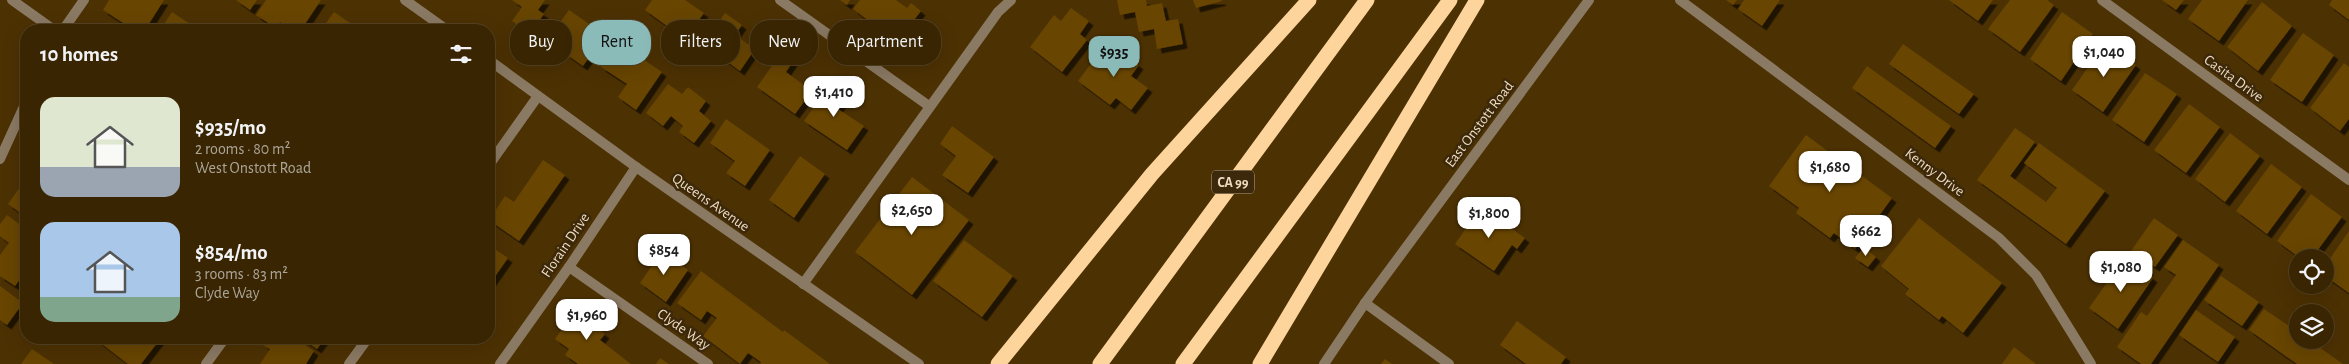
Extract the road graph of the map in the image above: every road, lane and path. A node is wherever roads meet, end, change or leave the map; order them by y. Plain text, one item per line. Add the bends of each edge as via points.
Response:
1 (12, 0) edge
2 (84, 0) edge
3 (405, 0) edge
4 (780, 0) edge
5 (1011, 0) edge
6 (1309, 0) edge
7 (1367, 0) edge
8 (1450, 0) edge
9 (1477, 0) edge
10 (1589, 0) edge
11 (1680, 0) edge
12 (2102, 0) edge
13 (46, 24) edge
14 (67, 24) edge
15 (439, 24) edge
16 (495, 64) edge
17 (538, 96) junction
18 (929, 106) junction
19 (20, 115) edge
20 (495, 157) edge
21 (0, 159) edge
22 (636, 167) junction
23 (2349, 180) edge
24 (569, 266) junction
25 (803, 284) junction
26 (1365, 303) junction
27 (221, 344) edge
28 (364, 344) edge
29 (206, 364) edge
30 (349, 364) edge
31 (500, 364) edge
32 (708, 364) edge
33 (919, 364) edge
34 (998, 364) edge
35 (1100, 364) edge
36 (1184, 364) edge
37 (1260, 364) edge
38 (1324, 364) edge
39 (1449, 364) edge
40 (2091, 364) edge

1 - 13 street
2 - 14 street
3 - 15 street
4 - 18 street
5 - 18 street via 998,12
6 - 34 highway via 1152,174
7 - 35 highway, CA 99
8 - 36 highway
9 - 37 highway
10 - 26 street, East Onstott Road
11 - 40 street, Kenny Drive via 1999,238 2036,276
12 - 23 street, Casita Drive
16 - 17 street, Queens Avenue
17 - 20 street
17 - 22 street, Queens Avenue
18 - 25 street
19 - 21 street
22 - 24 street, Florain Drive
22 - 25 street, Queens Avenue
24 - 31 street, Florain Drive
24 - 32 street, Clyde Way
25 - 33 street, Queens Avenue
26 - 38 street, East Onstott Road
26 - 39 street
27 - 29 street
28 - 30 street

